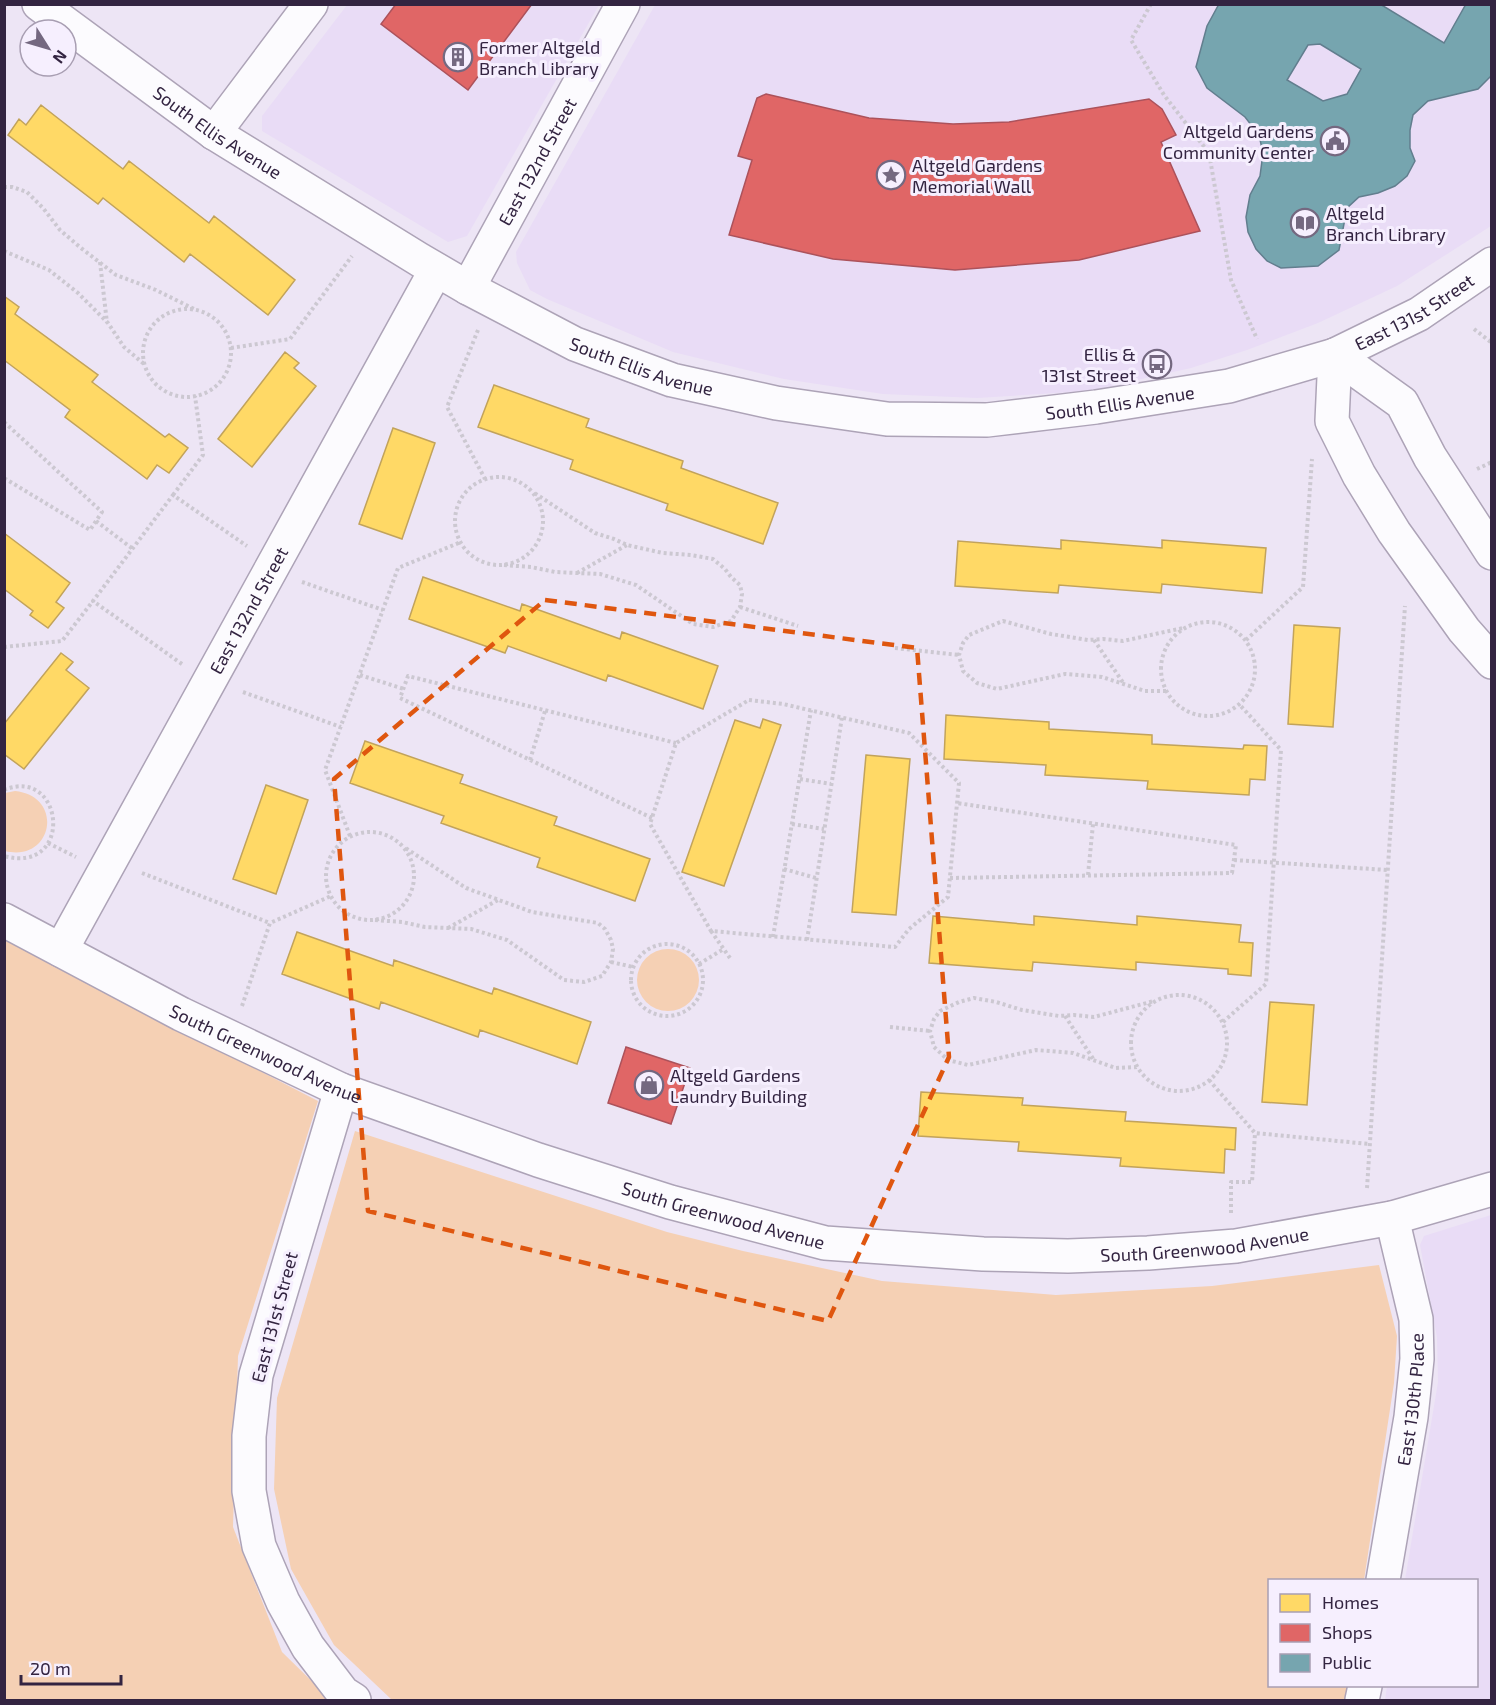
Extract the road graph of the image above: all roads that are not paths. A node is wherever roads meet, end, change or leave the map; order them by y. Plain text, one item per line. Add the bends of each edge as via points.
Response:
1 (39, 4) edge
2 (312, 4) edge
3 (623, 4) edge
4 (214, 133) junction
5 (1491, 264) edge
6 (436, 270) junction
7 (468, 288) junction
8 (1335, 355) junction
9 (1491, 553) edge
10 (1491, 662) edge
11 (4, 920) edge
12 (61, 950) junction
13 (341, 1090) junction
14 (1491, 1189) edge
15 (1392, 1218) junction
16 (1383, 1579) edge
17 (354, 1701) edge

1 - 4 street, South Ellis Avenue
2 - 4 street
3 - 7 street, East 132nd Street
4 - 6 street, South Ellis Avenue
5 - 8 street, East 131st Street via 1419,314
6 - 7 street, South Ellis Avenue
6 - 12 street, East 132nd Street
7 - 8 street, South Ellis Avenue via 575,344 672,380 776,404 887,419 987,420 1096,407 1229,386
8 - 9 street via 1402,403 1430,457
8 - 10 street via 1332,421 1359,475 1394,532
11 - 12 street, South Greenwood Avenue
12 - 13 street, South Greenwood Avenue via 181,1014
13 - 15 street, South Greenwood Avenue via 538,1161 670,1202 825,1243 983,1254 1148,1253 1236,1246
13 - 17 street, East 131st Street via 256,1375 249,1436 249,1491 259,1546 283,1602 308,1647
14 - 15 street, South Greenwood Avenue
15 - 16 street, East 130th Place via 1416,1319 1417,1359

